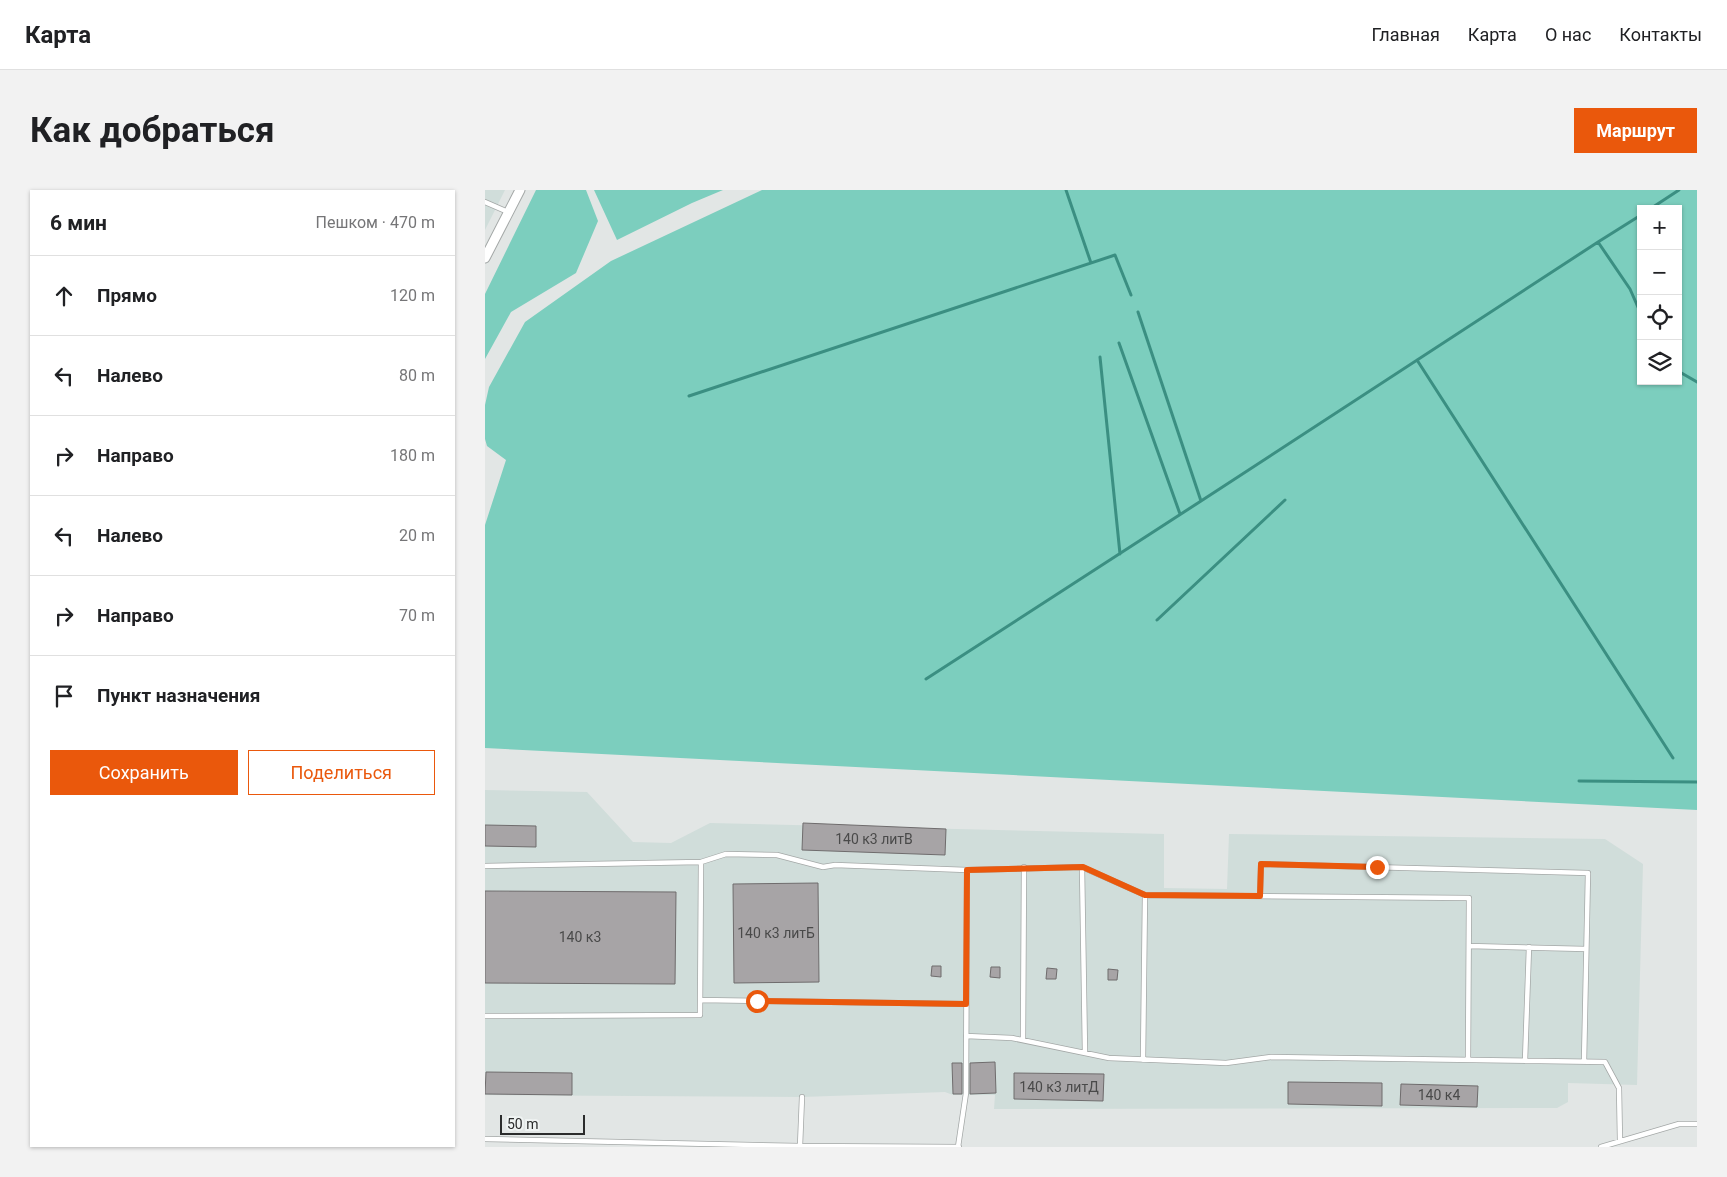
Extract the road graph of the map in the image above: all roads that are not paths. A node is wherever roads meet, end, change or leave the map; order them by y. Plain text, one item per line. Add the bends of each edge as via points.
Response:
1 (520, 190) edge
2 (485, 202) edge
3 (508, 212) junction
4 (485, 258) edge
5 (701, 862) junction
6 (485, 866) edge
7 (1024, 867) junction
8 (1083, 867) junction
9 (967, 870) junction
10 (1145, 895) junction
11 (1260, 896) junction
12 (1469, 946) junction
13 (1529, 947) junction
14 (1587, 949) junction
15 (700, 1000) junction
16 (966, 1004) junction
17 (485, 1016) edge
18 (966, 1036) junction
19 (1023, 1040) junction
20 (1085, 1053) junction
21 (1143, 1060) junction
22 (1468, 1060) junction
23 (1525, 1061) junction
24 (1584, 1062) junction
25 (802, 1096) dead end
26 (1697, 1124) edge
27 (485, 1139) edge
28 (1620, 1141) junction
29 (800, 1146) edge
30 (959, 1147) edge
31 (1601, 1147) edge

1 - 3 street
2 - 3 lane
3 - 4 street
5 - 6 lane
5 - 9 lane via 726,854 777,856 823,866
5 - 15 lane
7 - 8 lane
7 - 9 lane
7 - 19 lane
8 - 10 lane
8 - 20 lane
9 - 16 lane
10 - 11 lane
10 - 21 lane
11 - 12 lane via 1469,898
11 - 14 lane via 1261,864 1588,873
12 - 13 lane
12 - 22 lane
13 - 14 lane
13 - 23 lane
14 - 24 lane
15 - 16 lane
15 - 17 lane via 700,1015
16 - 18 lane
18 - 19 lane
18 - 30 lane via 966,1092
19 - 20 lane
20 - 21 lane
21 - 22 lane via 1225,1064 1271,1057
22 - 23 lane
23 - 24 lane
24 - 28 lane via 1605,1062 1619,1088
25 - 29 lane
26 - 28 lane via 1679,1124
27 - 29 lane
28 - 31 lane
29 - 30 lane

